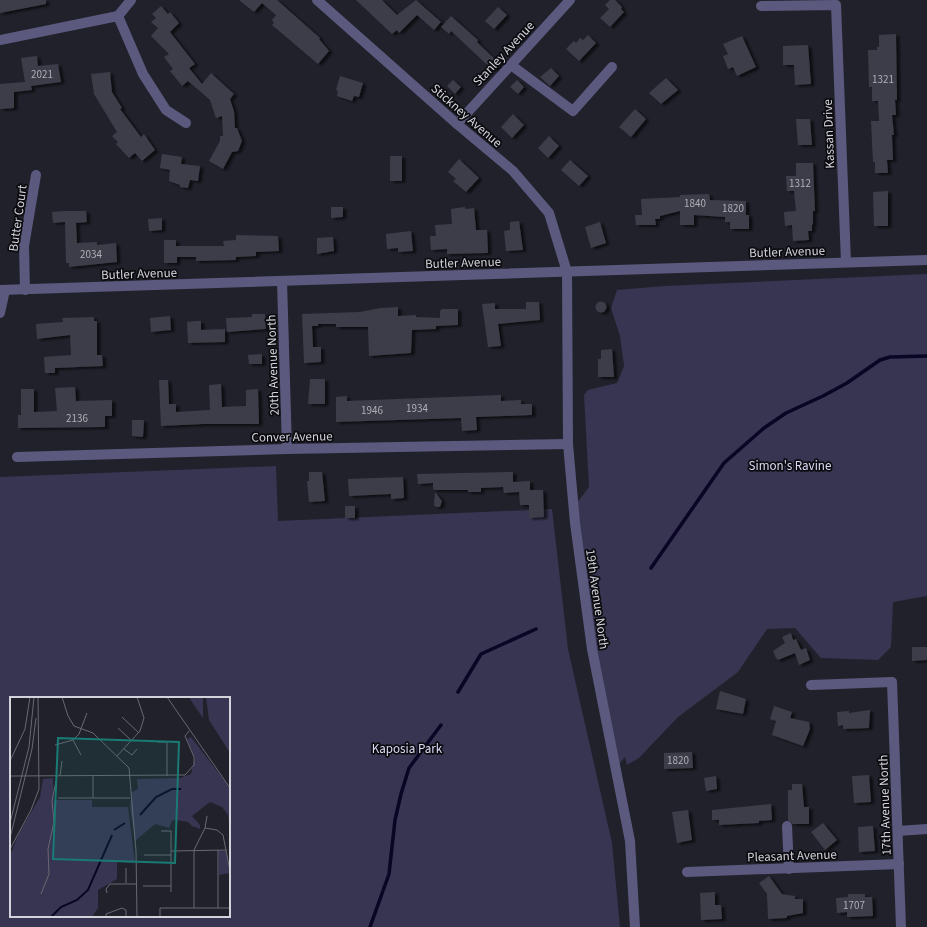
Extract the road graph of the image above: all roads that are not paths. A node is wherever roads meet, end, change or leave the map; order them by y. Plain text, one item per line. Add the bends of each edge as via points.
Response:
1 (131, 0) edge
2 (318, 0) edge
3 (565, 1) edge
4 (761, 6) dead end
5 (118, 16) junction
6 (0, 40) edge
7 (511, 65) junction
8 (612, 67) dead end
9 (186, 123) dead end
10 (457, 124) junction
11 (36, 175) dead end
12 (927, 260) edge
13 (846, 262) junction
14 (567, 272) junction
15 (282, 281) junction
16 (3, 290) edge
17 (25, 290) junction
18 (0, 313) edge
19 (568, 444) junction
20 (288, 449) junction
21 (17, 457) dead end
22 (811, 685) dead end
23 (787, 826) dead end
24 (927, 829) edge
25 (898, 831) junction
26 (899, 864) junction
27 (789, 869) junction
28 (687, 872) dead end
29 (635, 927) edge
30 (901, 927) edge

1 - 5 street
2 - 10 street, Stickney Avenue
3 - 7 street, Stanley Avenue
4 - 13 street, Kassan Drive via 836,5
5 - 6 street
5 - 9 street via 143,74 166,110
7 - 8 street via 573,111
7 - 10 street, Stanley Avenue
10 - 14 street, Stickney Avenue via 513,171 549,213
11 - 17 street, Butter Court via 24,246
12 - 13 street, Butler Avenue
13 - 14 street, Butler Avenue
14 - 15 street, Butler Avenue
14 - 19 street, 19th Avenue North
15 - 17 street, Butler Avenue
15 - 20 street, 20th Avenue North
16 - 17 street, Butler Avenue
16 - 18 street
19 - 20 street, Conver Avenue
19 - 29 street, 19th Avenue North via 587,621 630,841
20 - 21 street, Conver Avenue
22 - 25 street, 17th Avenue North via 892,682
23 - 27 street
24 - 25 street
25 - 26 street, 17th Avenue North
26 - 27 street, Pleasant Avenue
26 - 30 street, 17th Avenue North
27 - 28 street, Pleasant Avenue

